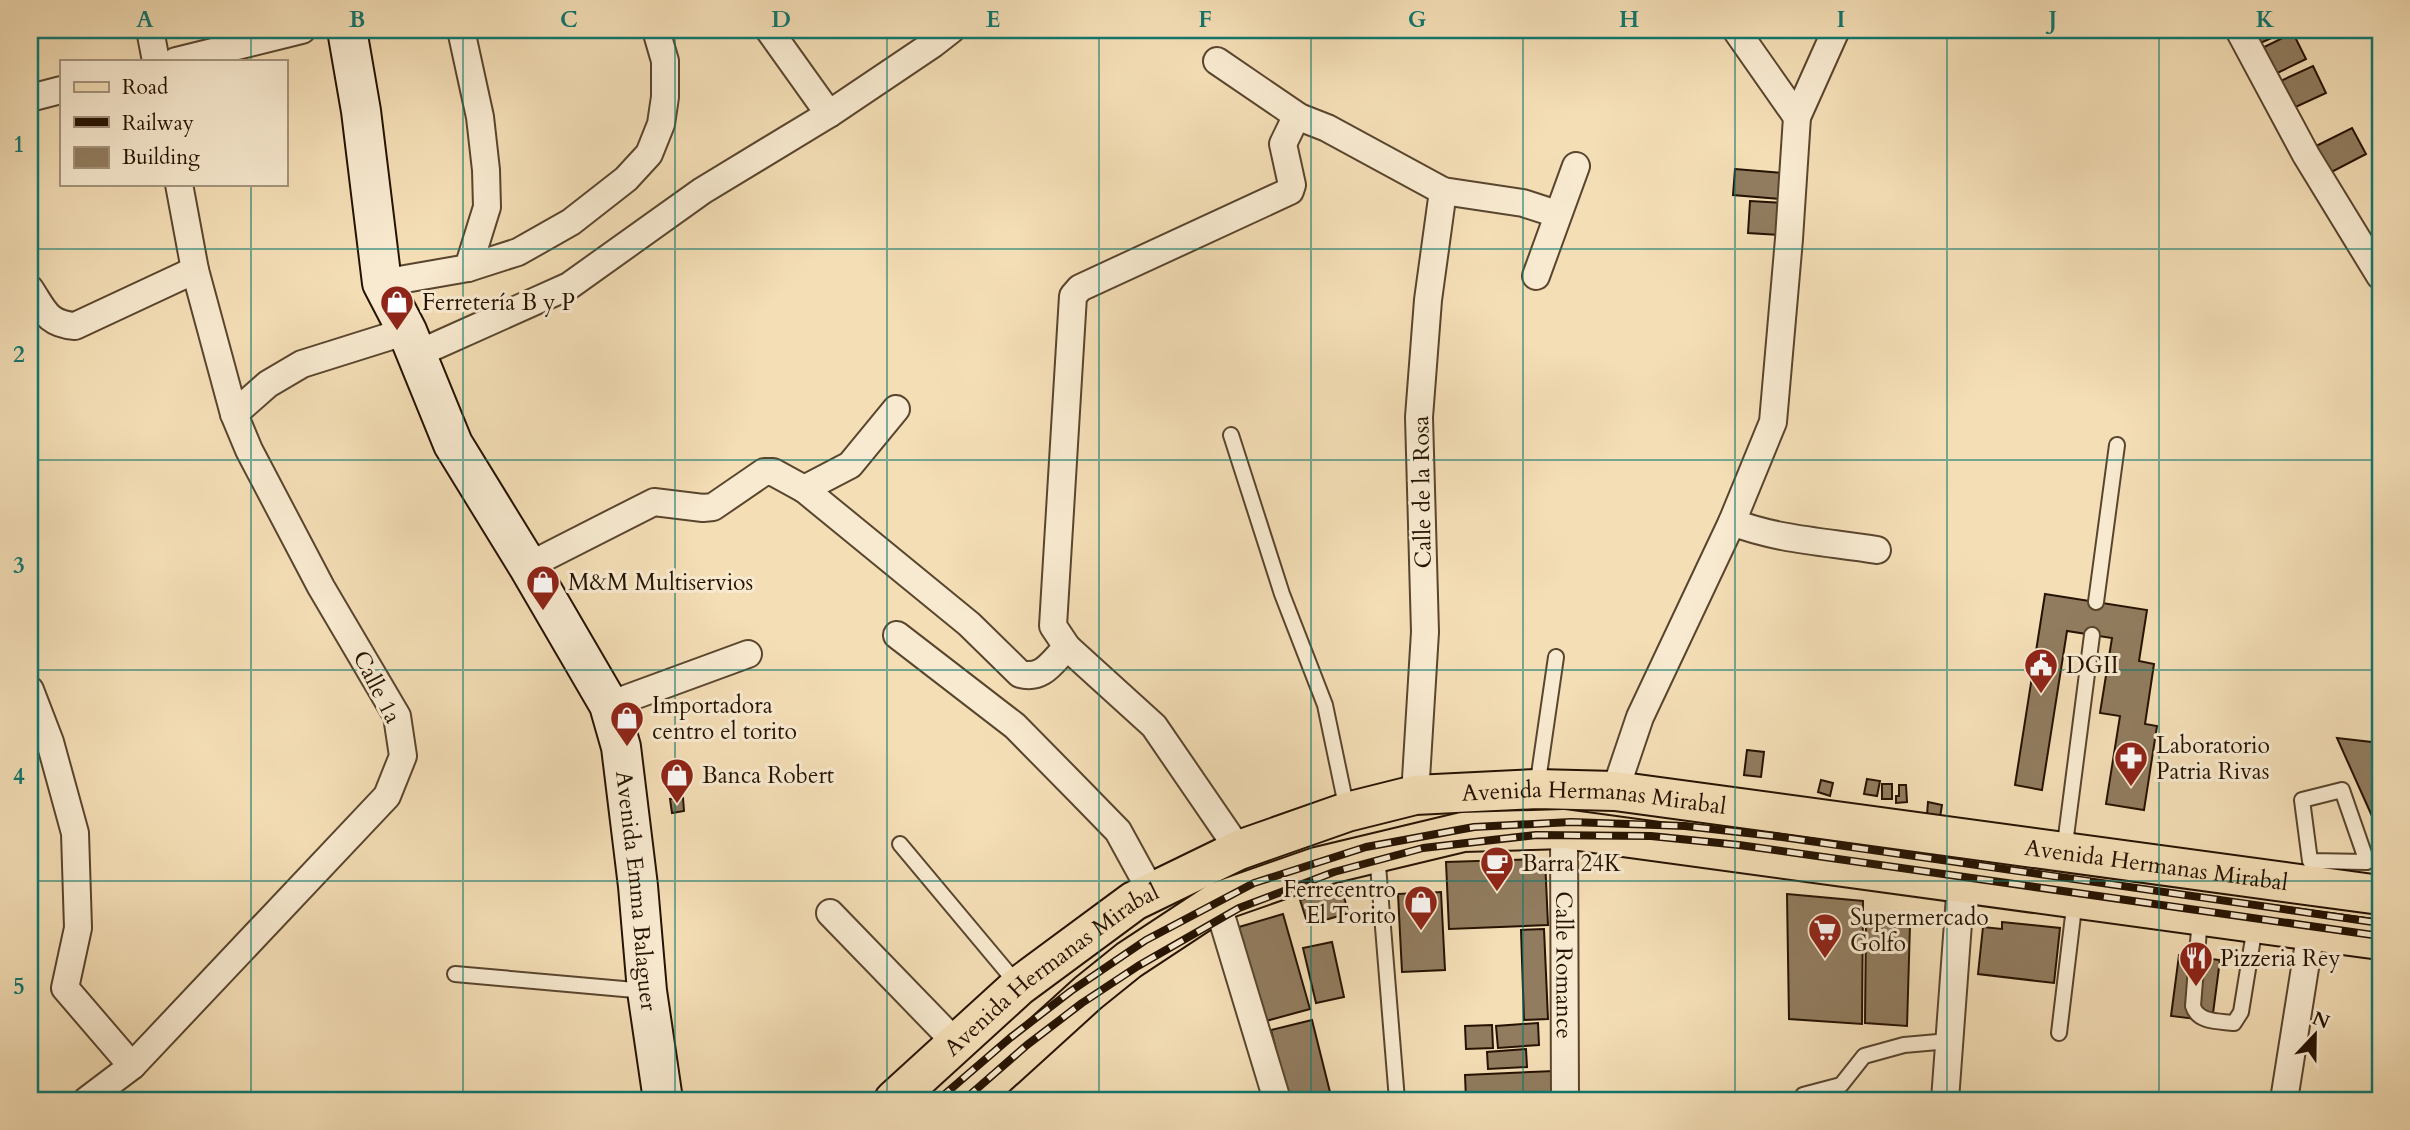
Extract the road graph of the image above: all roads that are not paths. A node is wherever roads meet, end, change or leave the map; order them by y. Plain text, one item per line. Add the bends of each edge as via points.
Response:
1 (150, 30) edge
2 (302, 30) edge
3 (346, 30) edge
4 (461, 30) edge
5 (656, 30) edge
6 (769, 30) edge
7 (1736, 30) edge
8 (1836, 30) edge
9 (2239, 30) edge
10 (935, 35) edge
11 (156, 60) edge
12 (180, 60) edge
13 (1217, 61) dead end
14 (60, 90) edge
15 (30, 98) edge
16 (829, 114) junction
17 (1299, 117) junction
18 (1797, 117) junction
19 (1576, 166) dead end
20 (179, 186) edge
21 (1443, 191) junction
22 (1557, 214) junction
23 (468, 268) junction
24 (195, 270) junction
25 (1536, 276) dead end
26 (2380, 276) edge
27 (382, 283) junction
28 (30, 289) edge
29 (411, 343) junction
30 (896, 409) dead end
31 (234, 414) junction
32 (1231, 435) dead end
33 (2117, 445) dead end
34 (804, 489) junction
35 (1732, 523) junction
36 (1877, 550) dead end
37 (528, 566) junction
38 (2096, 602) dead end
39 (897, 635) dead end
40 (2092, 635) dead end
41 (1067, 647) junction
42 (747, 654) dead end
43 (1556, 657) dead end
44 (30, 690) edge
45 (609, 705) junction
46 (1537, 789) junction
47 (1615, 791) junction
48 (1415, 795) junction
49 (1347, 812) junction
50 (1564, 829) junction
51 (900, 844) dead end
52 (1239, 850) junction
53 (1377, 852) junction
54 (2064, 854) junction
55 (2324, 875) junction
56 (1961, 882) junction
57 (1152, 893) junction
58 (2380, 895) edge
59 (2075, 898) junction
60 (1217, 902) junction
61 (830, 913) dead end
62 (2201, 915) junction
63 (2256, 923) junction
64 (2311, 930) junction
65 (2380, 940) edge
66 (455, 974) dead end
67 (1019, 986) junction
68 (647, 991) junction
69 (2059, 1033) dead end
70 (1950, 1041) junction
71 (956, 1043) junction
72 (132, 1066) junction
73 (1803, 1096) dead end
74 (87, 1100) edge
75 (663, 1100) edge
76 (894, 1100) edge
77 (970, 1100) edge
78 (1277, 1100) edge
79 (1397, 1100) edge
80 (1565, 1100) edge
81 (1945, 1100) edge
82 (2284, 1100) edge

1 - 11 street
2 - 12 street
3 - 27 street, Avenida Emma Balaguer
4 - 23 street via 486,170 487,206
5 - 23 street via 665,61 666,97 649,154 626,180 571,222 518,251
6 - 16 street
7 - 18 street
8 - 18 street
9 - 26 street via 2306,155
10 - 16 street
13 - 17 street
14 - 15 street
16 - 29 street via 702,191 569,286
17 - 21 street
17 - 41 street via 1284,140 1290,191 1073,293 1052,619
18 - 35 street via 1773,422
19 - 22 street
20 - 24 street, Calle 1a
21 - 22 street via 1523,203
21 - 48 street, Calle de la Rosa via 1419,417 1425,632
22 - 25 street
23 - 27 street
24 - 28 street via 75,326 50,320
24 - 31 street, Calle 1a
27 - 29 street, Avenida Emma Balaguer
29 - 31 street via 302,364 268,384
29 - 37 street, Avenida Emma Balaguer via 453,444
30 - 34 street via 850,465
31 - 72 street, Calle 1a via 321,587 397,716 403,756 387,796
32 - 49 lane via 1282,594 1325,705
33 - 38 lane
34 - 37 street via 773,472 764,472 713,506 654,502
34 - 41 street via 969,624 1020,674 1040,675
35 - 36 street via 1787,538
35 - 47 street via 1640,717
37 - 45 street, Avenida Emma Balaguer
39 - 57 street via 1014,726 1078,790 1118,831
40 - 54 lane
41 - 52 street via 1154,726
42 - 45 street
43 - 46 lane
44 - 72 street via 75,832 78,928 65,988
45 - 68 street, Avenida Emma Balaguer via 621,747
46 - 47 main road, Avenida Hermanas Mirabal
46 - 48 main road, Avenida Hermanas Mirabal
47 - 54 main road, Avenida Hermanas Mirabal
48 - 49 main road, Avenida Hermanas Mirabal
49 - 52 main road, Avenida Hermanas Mirabal
50 - 53 main road, Avenida Hermanas Mirabal via 1463,832
50 - 56 main road, Avenida Hermanas Mirabal
50 - 80 street, Calle Romance
51 - 67 lane
52 - 57 main road, Avenida Hermanas Mirabal
53 - 60 main road, Avenida Hermanas Mirabal via 1317,867
53 - 79 lane
54 - 55 main road, Avenida Hermanas Mirabal
55 - 55 lane via 2310,861 2302,800 2342,790 2367,862
55 - 58 main road, Avenida Hermanas Mirabal
56 - 59 main road, Avenida Hermanas Mirabal
56 - 70 street
57 - 67 main road, Avenida Hermanas Mirabal
59 - 62 main road, Avenida Hermanas Mirabal
59 - 69 lane
60 - 77 main road, Avenida Hermanas Mirabal via 1088,992
60 - 78 street
61 - 71 street
62 - 63 main road, Avenida Hermanas Mirabal
62 - 63 lane via 2194,1012 2200,1018 2234,1023 2241,1012
63 - 64 main road, Avenida Hermanas Mirabal
64 - 65 main road, Avenida Hermanas Mirabal
64 - 82 street
66 - 68 lane
67 - 71 main road, Avenida Hermanas Mirabal
68 - 75 street, Avenida Emma Balaguer
70 - 73 lane via 1903,1045 1864,1056 1841,1085
70 - 81 street
71 - 76 main road, Avenida Hermanas Mirabal
72 - 74 street, Calle 1a

